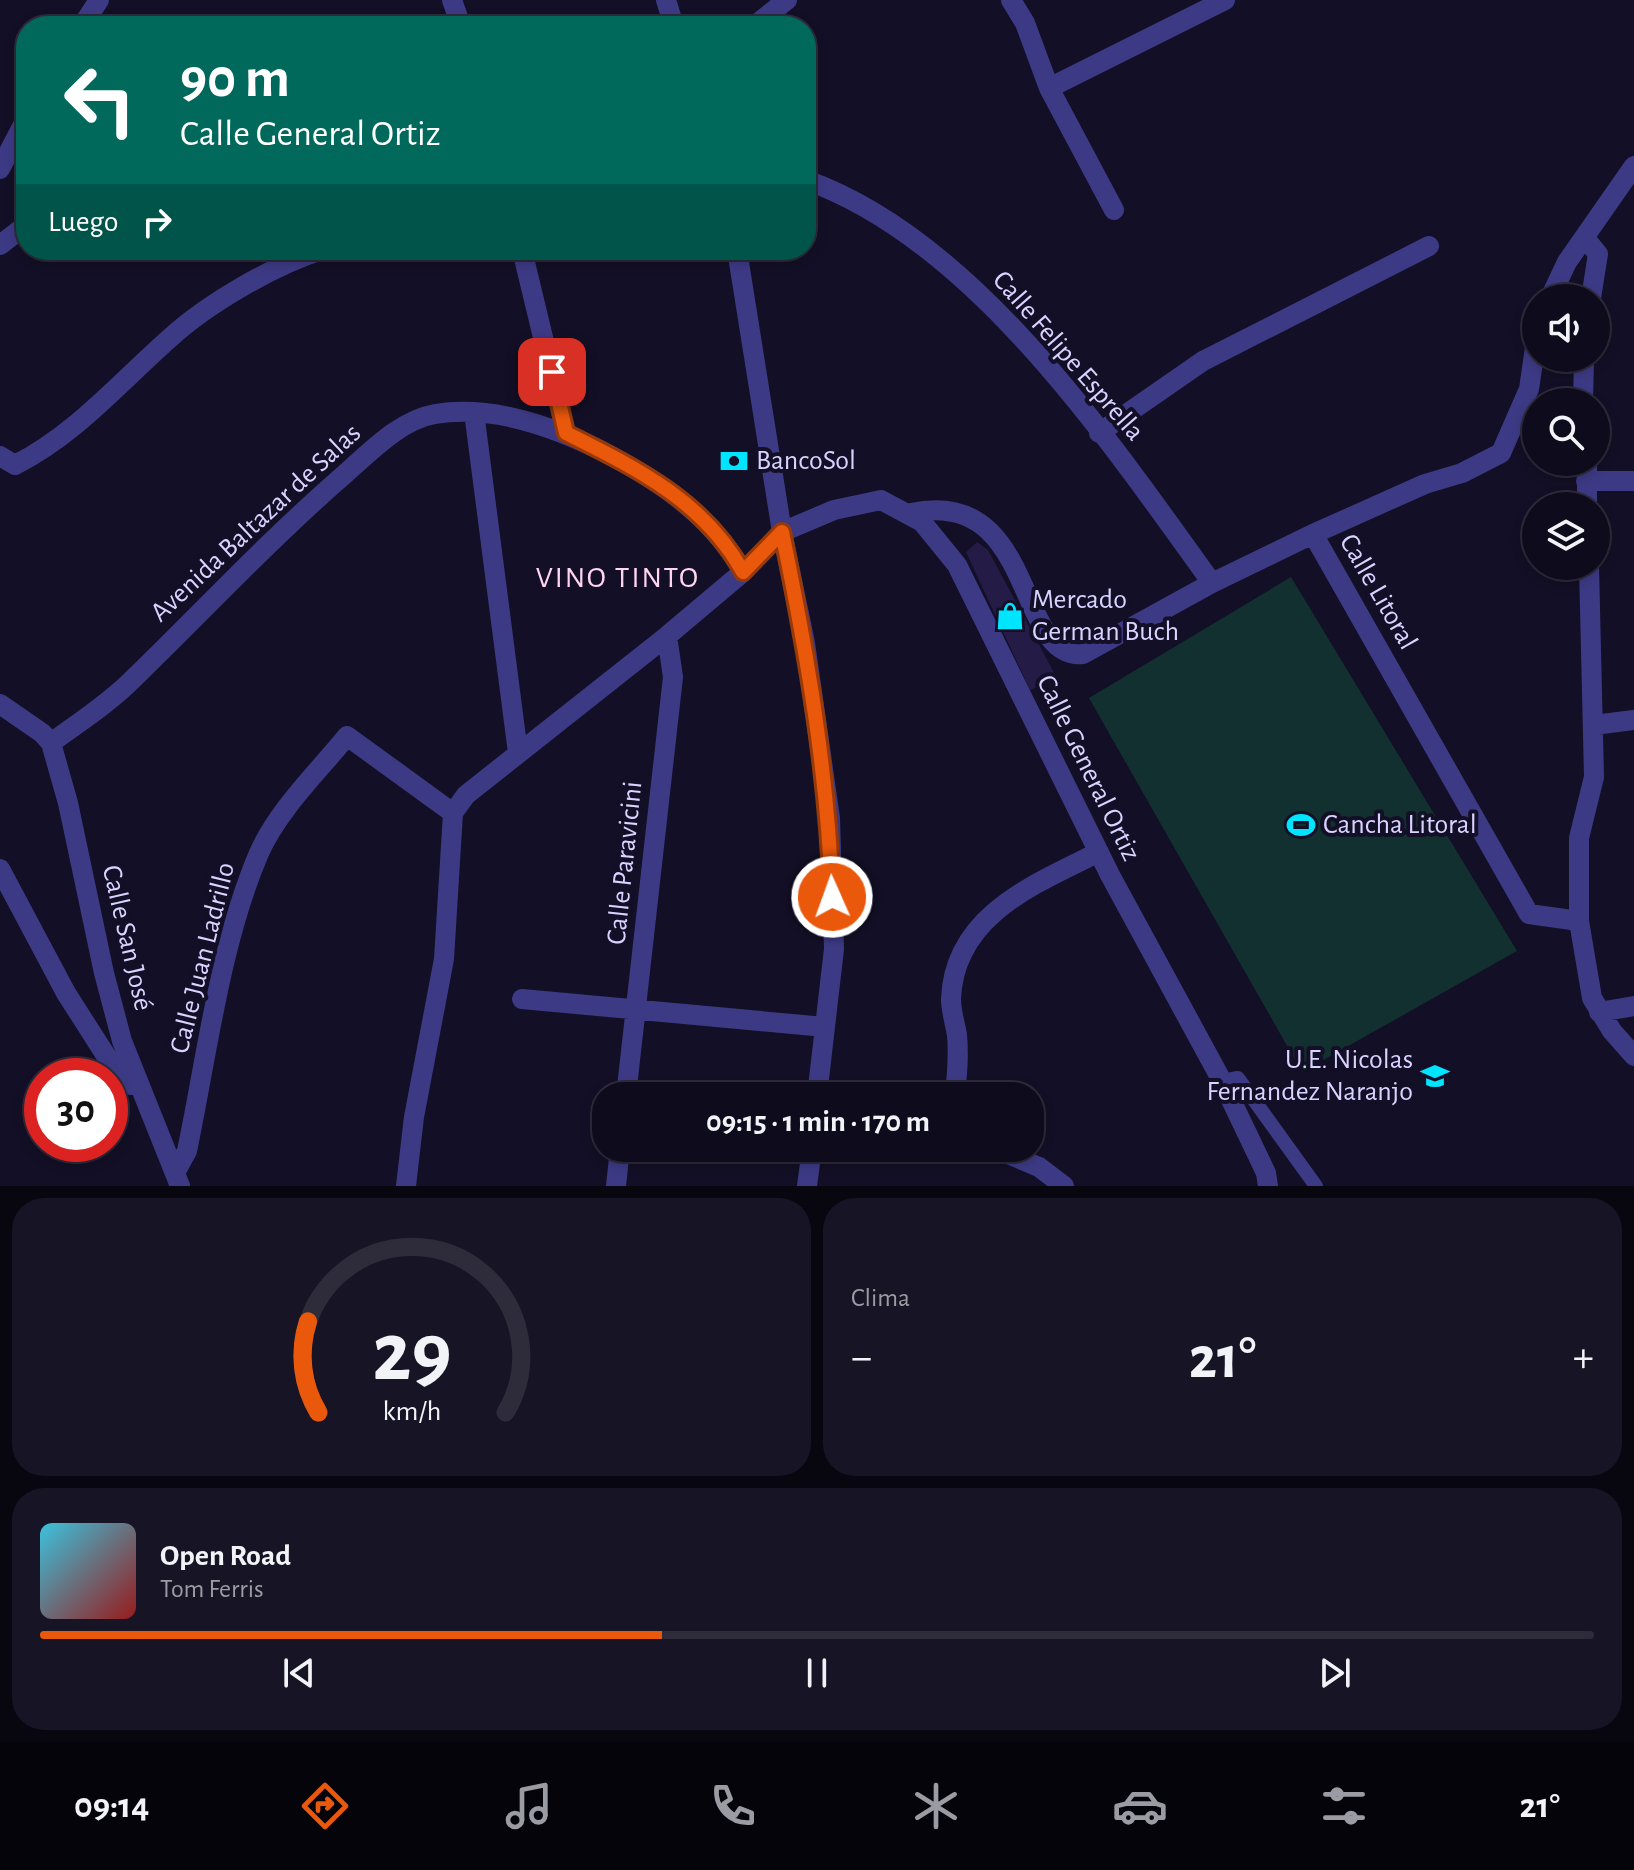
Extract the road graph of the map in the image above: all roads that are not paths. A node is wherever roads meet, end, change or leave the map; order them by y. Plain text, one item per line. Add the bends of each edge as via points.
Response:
1 (787, 0) edge
2 (1011, 0) edge
3 (1225, 0) edge
4 (767, 16) edge
5 (1049, 88) junction
6 (16, 138) edge
7 (1634, 166) edge
8 (0, 169) edge
9 (816, 184) edge
10 (1114, 210) dead end
11 (16, 233) edge
12 (1585, 238) junction
13 (0, 245) edge
14 (1429, 246) dead end
15 (302, 260) edge
16 (524, 260) edge
17 (739, 260) edge
18 (1557, 284) edge
19 (1593, 284) edge
20 (1531, 372) edge
21 (474, 412) junction
22 (566, 433) junction
23 (1099, 433) junction
24 (0, 456) edge
25 (1607, 476) edge
26 (1634, 481) edge
27 (911, 513) junction
28 (782, 532) junction
29 (1313, 534) junction
30 (743, 572) junction
31 (1589, 580) edge
32 (1212, 583) junction
33 (667, 636) junction
34 (0, 704) edge
35 (1634, 720) edge
36 (1594, 725) junction
37 (51, 743) junction
38 (518, 753) junction
39 (453, 813) junction
40 (1099, 852) junction
41 (0, 869) edge
42 (1579, 921) junction
43 (522, 999) dead end
44 (1634, 1006) edge
45 (636, 1011) junction
46 (1599, 1012) junction
47 (825, 1027) junction
48 (1634, 1056) edge
49 (1222, 1081) junction
50 (628, 1082) edge
51 (819, 1082) edge
52 (957, 1082) edge
53 (138, 1085) junction
54 (619, 1162) edge
55 (810, 1162) edge
56 (1027, 1162) edge
57 (178, 1179) edge
58 (406, 1186) edge
59 (616, 1186) edge
60 (807, 1186) edge
61 (1064, 1186) edge
62 (1268, 1186) edge
63 (1316, 1186) edge

1 - 4 street
2 - 5 street
3 - 5 street
5 - 10 street
6 - 8 street
7 - 12 street
9 - 23 street, Calle Felipe Esprella via 865,205 971,285
11 - 13 street
12 - 18 street
12 - 19 street via 1598,254
14 - 23 street via 1203,361
15 - 24 street via 233,294 172,335 50,447 15,465
16 - 22 street
17 - 28 street
20 - 29 street, Calle Litoral via 1501,453
21 - 22 street, Avenida Baltazar de Salas
21 - 37 street, Avenida Baltazar de Salas via 434,414 390,436 273,537 130,683
21 - 38 street
22 - 30 street, Avenida Baltazar de Salas via 651,475 716,534
23 - 32 street, Calle Felipe Esprella
25 - 26 street
27 - 28 street via 881,500 858,502
27 - 32 street via 938,507 978,522 997,539 1051,642 1071,655 1099,648
27 - 40 street, Calle General Ortiz via 957,565
28 - 30 street
28 - 47 street via 805,643 830,818 834,949
29 - 32 street
29 - 42 street, Calle Litoral via 1529,914
30 - 33 street
31 - 36 street
33 - 38 street
33 - 45 street, Calle Paravicini via 673,677
34 - 37 street
35 - 36 street
36 - 42 street via 1594,777 1579,838
37 - 53 street, Calle San José via 104,973
38 - 39 street via 466,795
39 - 57 street, Calle Juan Ladrillo via 347,736 278,820 259,852 231,941
39 - 58 street via 444,959
40 - 49 street, Calle General Ortiz
40 - 52 street via 1030,887 975,928 953,980
41 - 53 street via 111,1064 125,1082
42 - 46 street
43 - 45 street
44 - 46 street
45 - 47 street
45 - 50 street, Calle Paravicini
46 - 48 street
47 - 51 street
49 - 62 street, Calle General Ortiz
49 - 63 lane via 1238,1078
53 - 57 street, Calle San José
54 - 59 street
55 - 60 street
56 - 61 street

